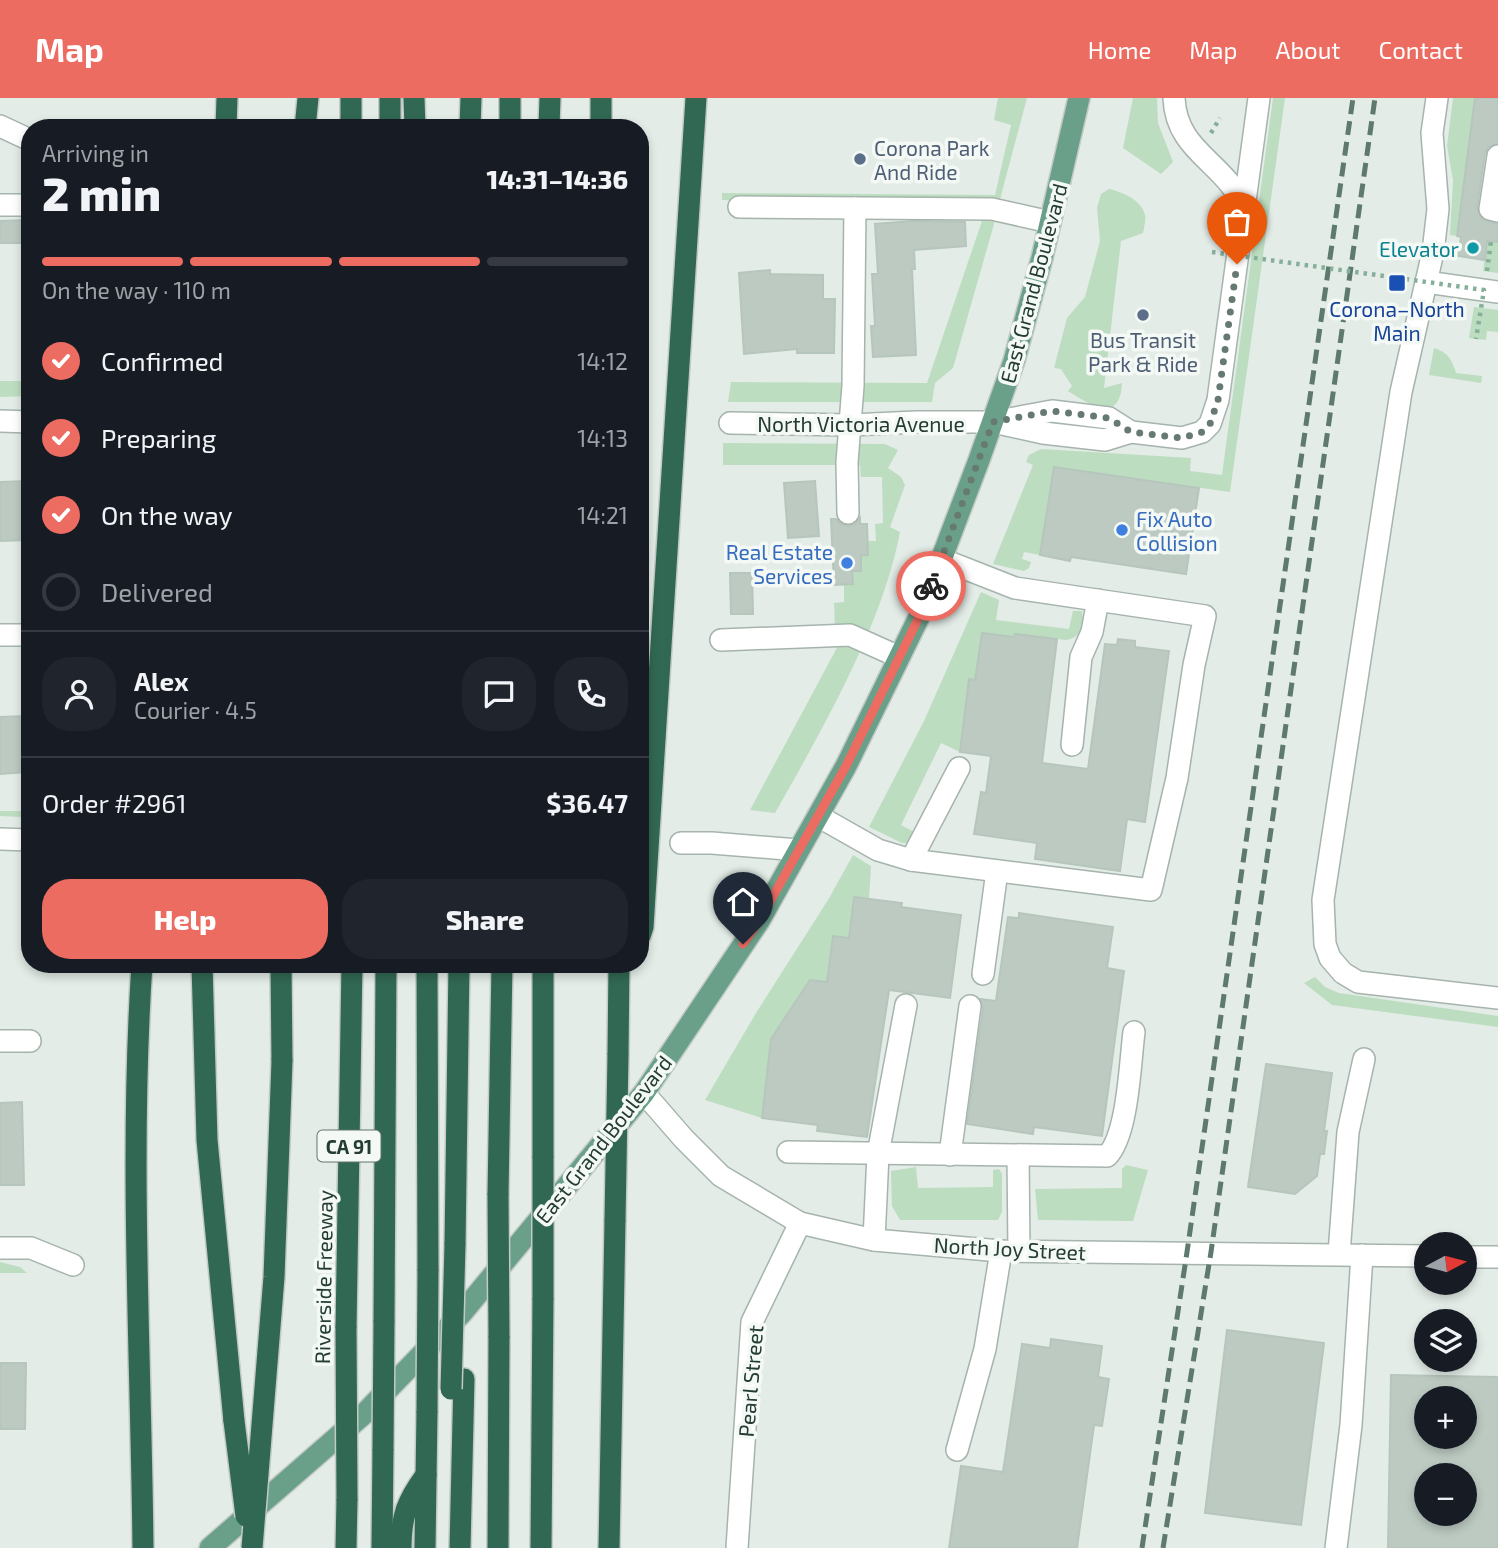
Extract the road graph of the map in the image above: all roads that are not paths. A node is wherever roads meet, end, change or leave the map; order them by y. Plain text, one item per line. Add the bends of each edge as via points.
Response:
1 (227, 98) edge
2 (308, 98) edge
3 (351, 98) edge
4 (390, 98) edge
5 (414, 98) edge
6 (471, 98) edge
7 (510, 98) edge
8 (550, 98) edge
9 (601, 98) edge
10 (696, 98) edge
11 (1079, 98) edge
12 (1174, 98) edge
13 (1259, 98) edge
14 (1437, 98) edge
15 (226, 119) edge
16 (306, 119) edge
17 (351, 119) edge
18 (390, 119) edge
19 (415, 119) edge
20 (470, 119) edge
21 (510, 119) edge
22 (549, 119) edge
23 (601, 119) edge
24 (0, 126) edge
25 (21, 136) edge
26 (1498, 156) edge
27 (0, 205) edge
28 (21, 205) edge
29 (739, 207) dead end
30 (855, 208) junction
31 (1245, 210) junction
32 (1498, 211) edge
33 (1051, 222) junction
34 (1426, 282) junction
35 (1491, 291) edge
36 (0, 421) edge
37 (21, 422) edge
38 (993, 422) junction
39 (730, 423) dead end
40 (851, 425) junction
41 (848, 513) dead end
42 (941, 559) junction
43 (1098, 600) junction
44 (0, 635) edge
45 (21, 635) edge
46 (721, 640) dead end
47 (900, 657) junction
48 (1072, 745) dead end
49 (959, 768) dead end
50 (818, 816) junction
51 (649, 833) edge
52 (0, 839) edge
53 (21, 840) edge
54 (681, 843) dead end
55 (798, 850) junction
56 (911, 860) junction
57 (997, 871) junction
58 (141, 973) edge
59 (202, 973) edge
60 (281, 973) edge
61 (352, 973) edge
62 (386, 973) edge
63 (427, 973) edge
64 (459, 973) edge
65 (472, 973) edge
66 (502, 973) edge
67 (543, 973) edge
68 (619, 973) edge
69 (630, 973) edge
70 (983, 974) dead end
71 (1498, 998) edge
72 (906, 1005) dead end
73 (970, 1006) dead end
74 (619, 1011) junction
75 (1134, 1032) dead end
76 (0, 1041) edge
77 (30, 1041) dead end
78 (1364, 1059) dead end
79 (644, 1093) junction
80 (788, 1152) dead end
81 (878, 1154) junction
82 (950, 1155) junction
83 (1018, 1156) junction
84 (800, 1223) junction
85 (874, 1240) junction
86 (461, 1241) junction
87 (0, 1248) edge
88 (1010, 1251) junction
89 (1339, 1254) junction
90 (1362, 1255) junction
91 (1414, 1256) edge
92 (1477, 1257) edge
93 (1498, 1258) edge
94 (72, 1265) dead end
95 (458, 1384) junction
96 (957, 1450) dead end
97 (426, 1475) junction
98 (143, 1548) edge
99 (210, 1548) edge
100 (251, 1548) edge
101 (346, 1548) edge
102 (382, 1548) edge
103 (401, 1548) edge
104 (425, 1548) edge
105 (448, 1548) edge
106 (460, 1548) edge
107 (498, 1548) edge
108 (541, 1548) edge
109 (609, 1548) edge
110 (737, 1548) edge
111 (1336, 1548) edge

1 - 15 highway
2 - 16 highway
3 - 17 highway
4 - 18 highway
5 - 19 highway
6 - 20 highway
7 - 21 highway
8 - 22 highway
9 - 23 highway
10 - 51 highway
11 - 33 main road, East Grand Boulevard
12 - 31 street via 1183,135 1234,187
13 - 31 street
14 - 34 street via 1432,134 1438,209
24 - 25 street
26 - 32 street via 1490,209
27 - 28 street
29 - 30 street
30 - 33 street via 992,209
30 - 40 street
31 - 38 street, North Victoria Avenue via 1218,400 1210,424 1202,432 1182,438 1131,432 1105,440
33 - 38 main road, East Grand Boulevard
34 - 35 street
34 - 71 street via 1401,392 1323,900 1325,944 1343,973 1358,982
36 - 37 street
38 - 40 street, North Victoria Avenue
38 - 42 main road, East Grand Boulevard
39 - 40 street, North Victoria Avenue
40 - 41 street
42 - 43 street via 1015,588
42 - 47 main road, East Grand Boulevard
43 - 48 street via 1081,657
43 - 57 street via 1205,616 1177,778 1151,890
44 - 45 street
46 - 47 street via 850,635
47 - 50 main road, East Grand Boulevard
49 - 56 street
50 - 55 main road, East Grand Boulevard
50 - 56 street via 878,850
52 - 53 street
54 - 55 street
55 - 79 main road, East Grand Boulevard via 759,921
56 - 57 street
57 - 70 street
58 - 98 highway via 137,1201
59 - 100 highway, bridge via 207,1140
60 - 100 highway, bridge via 274,1277
61 - 101 highway, Riverside Freeway / CA 91, bridge
62 - 102 highway, bridge
63 - 97 highway, bridge
64 - 86 highway
65 - 86 highway
66 - 107 highway, bridge
67 - 108 highway, bridge
68 - 74 highway
69 - 74 highway
72 - 81 street
73 - 82 street
74 - 109 highway, bridge
75 - 83 street via 1122,1128 1107,1156
76 - 77 street
78 - 89 street via 1348,1132
79 - 84 street, North Joy Street via 721,1176
79 - 99 main road, East Grand Boulevard via 461,1314 365,1413
80 - 81 street
81 - 82 street
81 - 85 street
82 - 83 street
83 - 88 street
84 - 85 street, North Joy Street
84 - 110 street, Pearl Street via 752,1322
85 - 88 street, North Joy Street
86 - 95 highway, bridge
87 - 94 street via 31,1248
88 - 89 street, North Joy Street
88 - 96 street
89 - 90 street, North Joy Street
90 - 91 street, North Joy Street
90 - 111 street via 1351,1425
92 - 93 street
95 - 105 highway
95 - 106 highway
97 - 103 highway via 405,1510
97 - 104 highway

